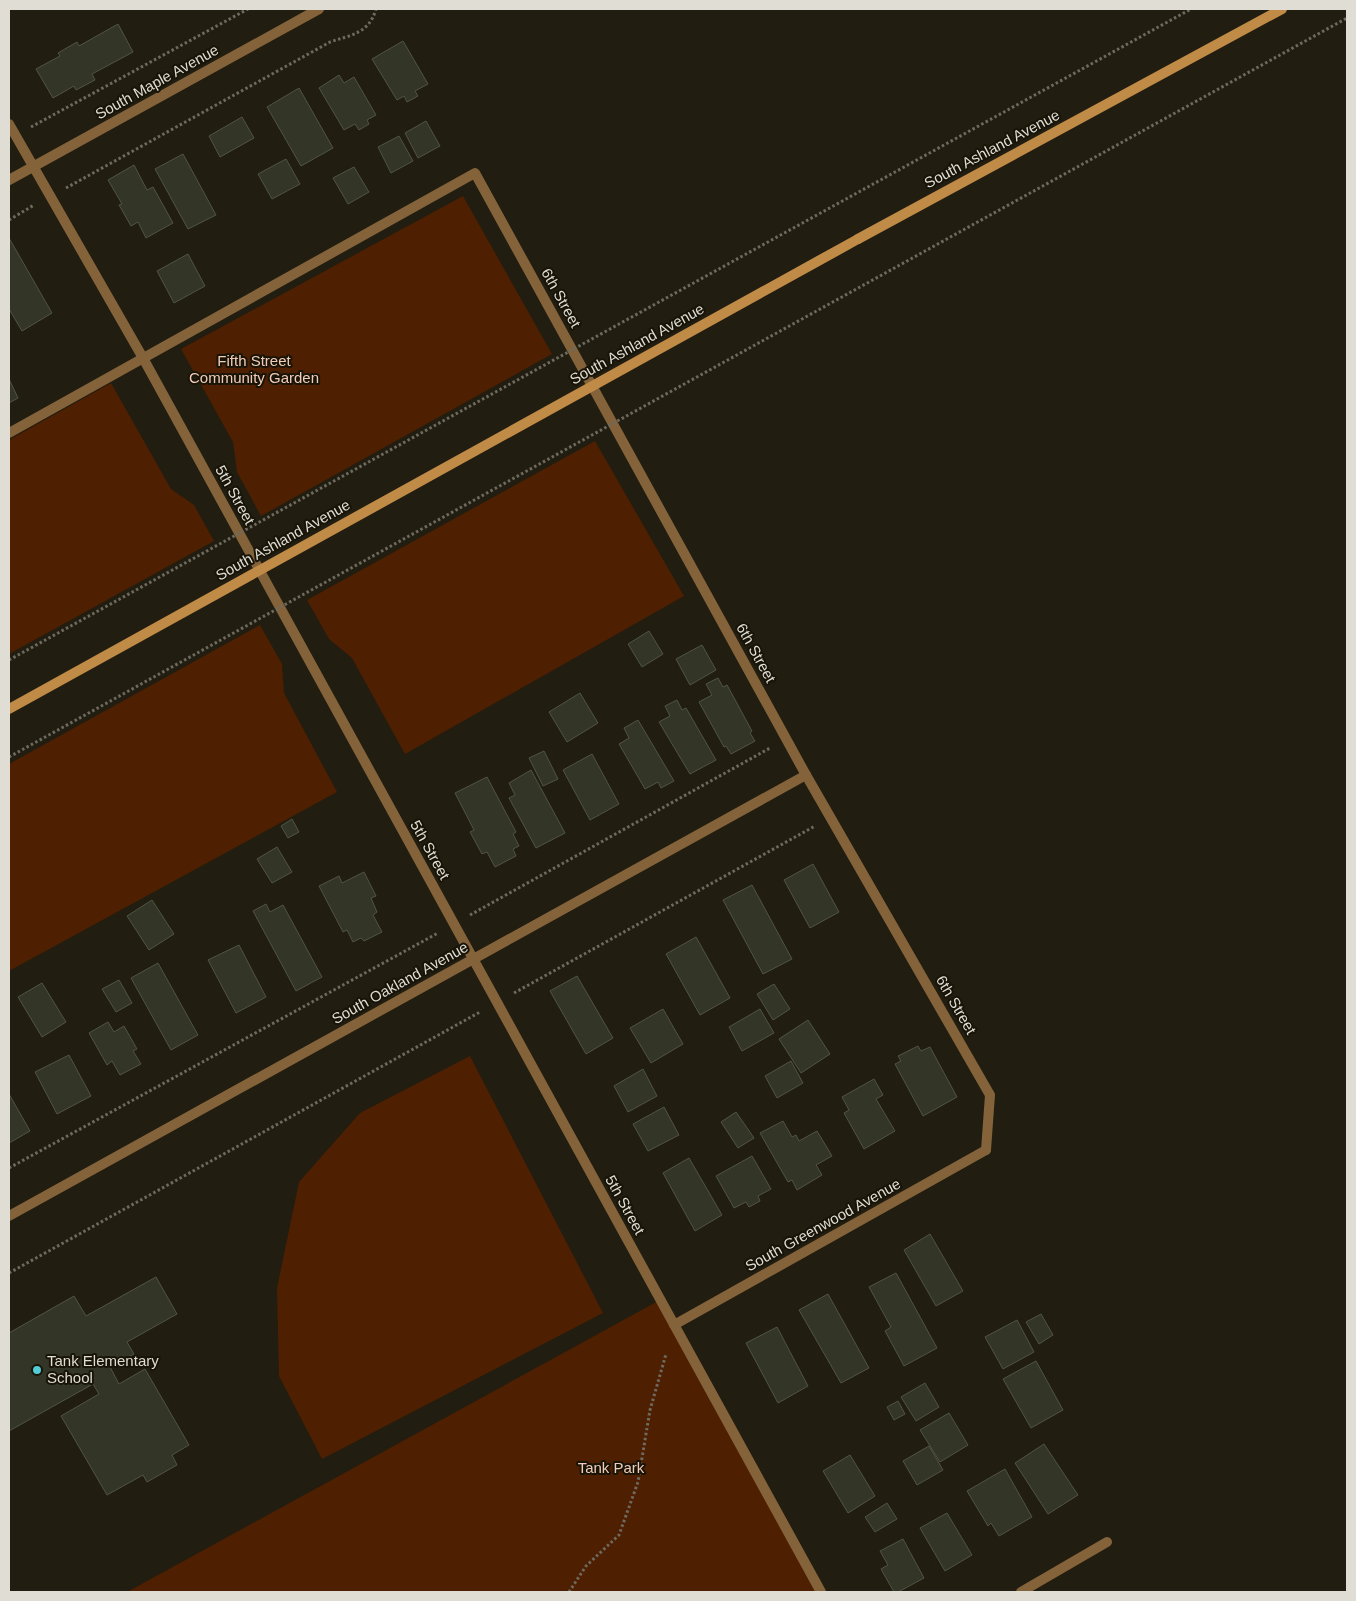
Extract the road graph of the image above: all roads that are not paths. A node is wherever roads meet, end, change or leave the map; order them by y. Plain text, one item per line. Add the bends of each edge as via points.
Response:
1 (319, 9) edge
2 (1282, 9) edge
3 (9, 124) edge
4 (32, 168) junction
5 (9, 180) edge
6 (143, 358) junction
7 (9, 433) edge
8 (9, 709) edge
9 (806, 775) junction
10 (474, 959) junction
11 (986, 1150) joint
12 (9, 1216) edge
13 (674, 1325) junction
14 (1107, 1542) dead end
15 (821, 1592) edge
16 (1021, 1592) edge

1 - 4 street, South Maple Avenue
2 - 8 main road, South Ashland Avenue, bridge via 858,239
3 - 4 street, 5th Street
4 - 5 street, South Maple Avenue
4 - 6 street, 5th Street
6 - 7 street
6 - 9 street, 6th Street via 475,174
6 - 10 street, 5th Street
9 - 10 street, South Oakland Avenue
9 - 11 street, 6th Street via 990,1095
10 - 12 street, South Oakland Avenue
10 - 13 street, 5th Street
11 - 13 street, South Greenwood Avenue
13 - 15 street, 5th Street
14 - 16 street

